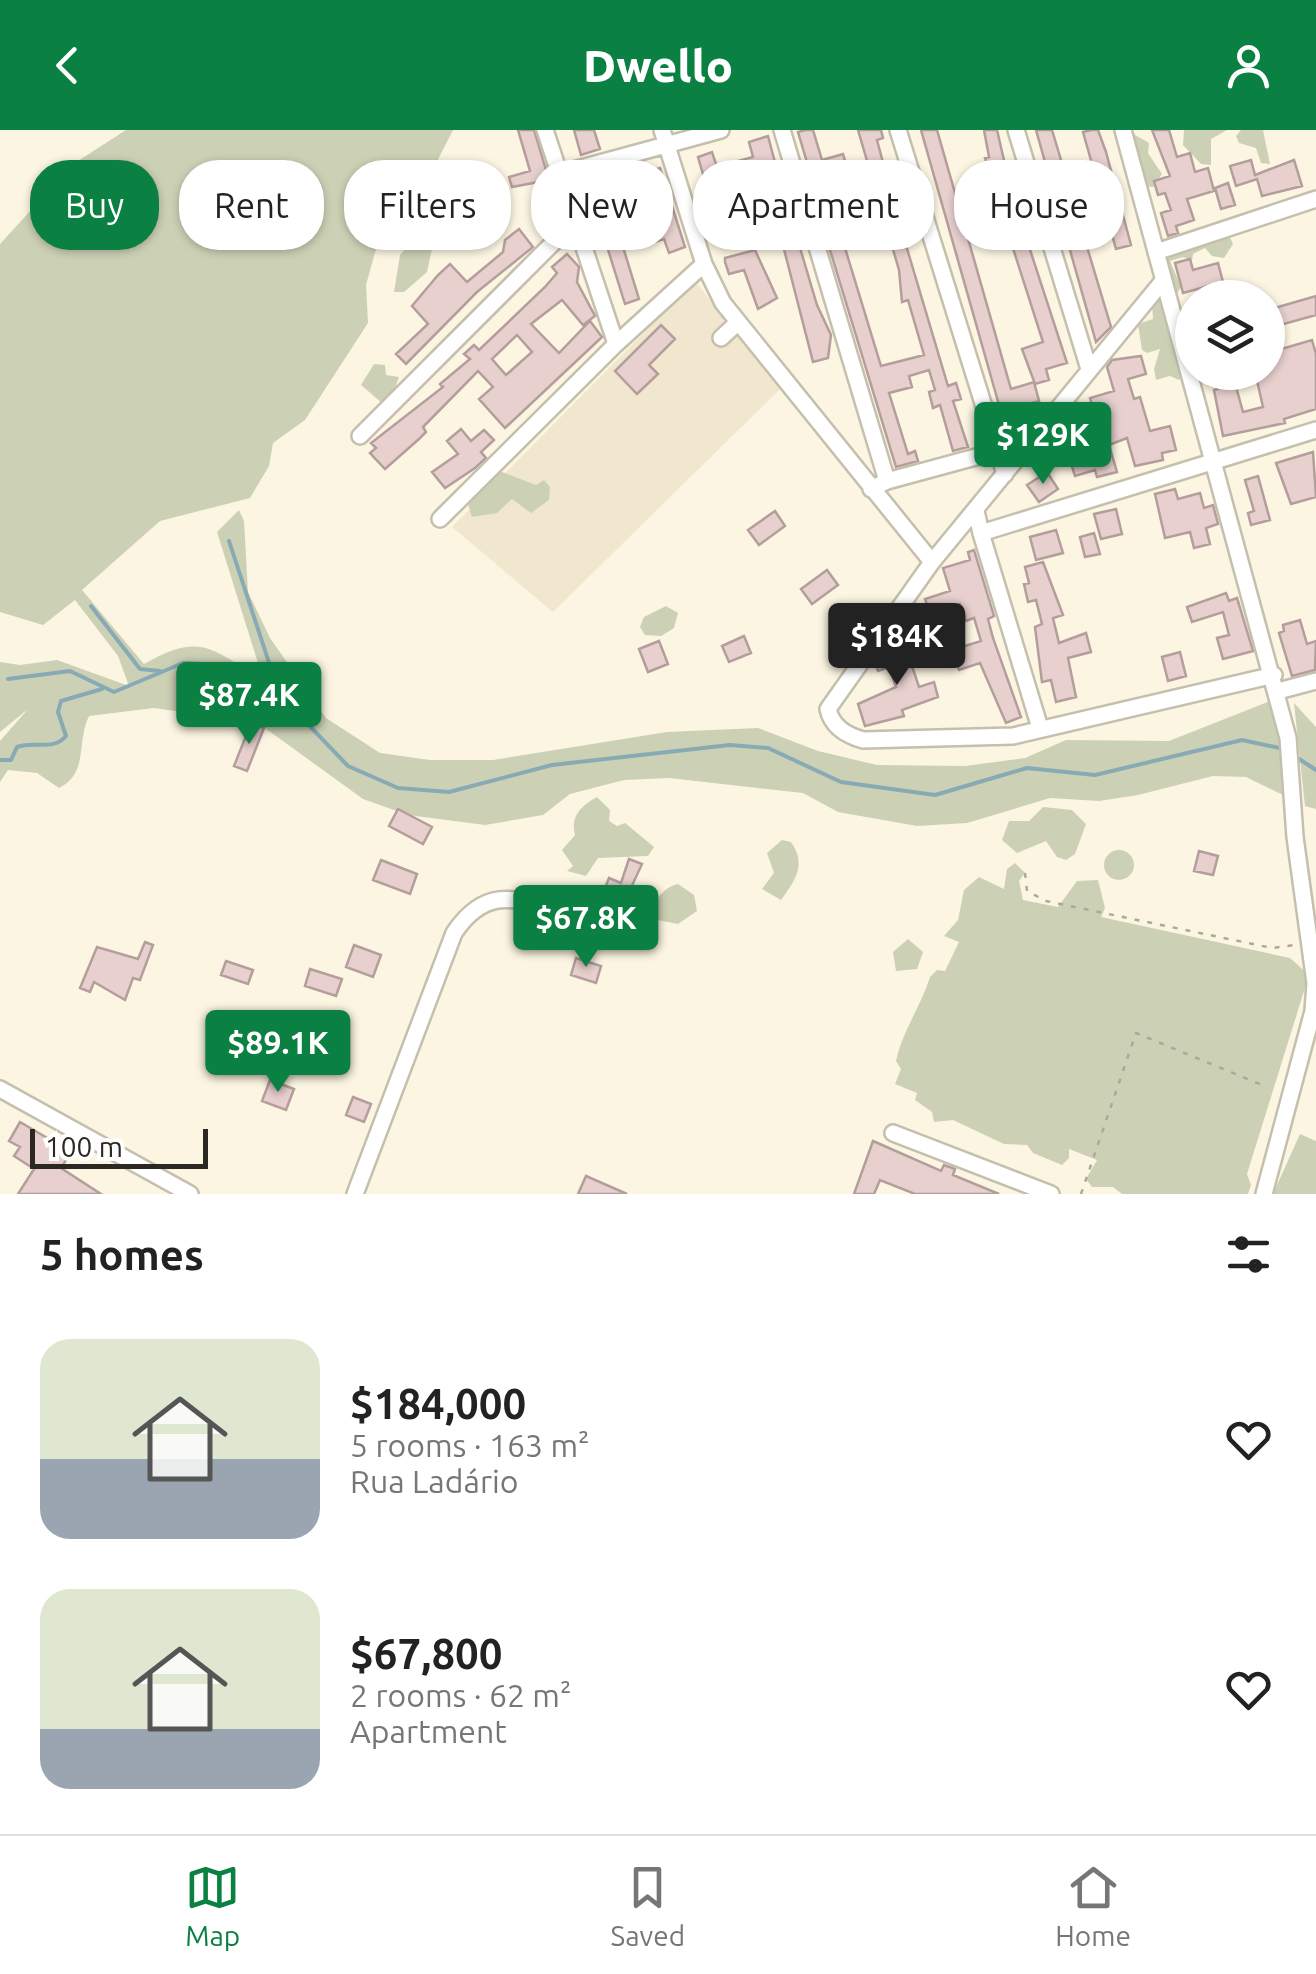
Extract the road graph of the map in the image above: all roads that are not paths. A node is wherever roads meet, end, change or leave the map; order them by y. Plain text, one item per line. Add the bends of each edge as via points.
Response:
1 (544, 130) edge
2 (721, 130) edge
3 (782, 130) edge
4 (898, 130) edge
5 (1016, 130) edge
6 (1123, 130) edge
7 (664, 138) edge
8 (554, 160) edge
9 (600, 160) edge
10 (1316, 199) edge
11 (546, 250) edge
12 (583, 250) edge
13 (1156, 252) junction
14 (704, 264) junction
15 (1162, 282) junction
16 (736, 324) junction
17 (721, 338) dead end
18 (616, 344) junction
19 (1089, 370) junction
20 (1316, 430) edge
21 (360, 436) dead end
22 (1031, 442) junction
23 (996, 449) junction
24 (1212, 463) junction
25 (1005, 474) junction
26 (887, 481) junction
27 (871, 490) junction
28 (976, 511) junction
29 (440, 519) dead end
30 (982, 532) junction
31 (932, 562) junction
32 (1316, 681) edge
33 (1276, 683) junction
34 (1040, 728) junction
35 (558, 910) dead end
36 (0, 1088) edge
37 (893, 1133) dead end
38 (190, 1194) edge
39 (355, 1194) edge
40 (1051, 1194) edge
41 (1264, 1194) edge

1 - 8 street
2 - 7 street
3 - 26 street
4 - 23 street
5 - 19 street
6 - 13 street
7 - 9 street
7 - 14 street
10 - 13 street
11 - 21 street
12 - 18 street
13 - 15 street
14 - 16 street
14 - 18 street
15 - 19 street
15 - 24 street
16 - 17 street
16 - 27 street
18 - 29 street
19 - 22 street
20 - 24 street
22 - 23 street
22 - 25 street
23 - 25 street
23 - 26 street
24 - 30 street
24 - 33 street
25 - 28 street
26 - 27 street
27 - 31 street
28 - 30 street
28 - 31 street
30 - 34 street
31 - 34 street via 828,709 834,724 863,740 994,737
32 - 33 street
33 - 34 street
33 - 41 street via 1294,791 1313,1011
35 - 39 street via 519,899 492,900 468,912 454,932
36 - 38 street
37 - 40 street

